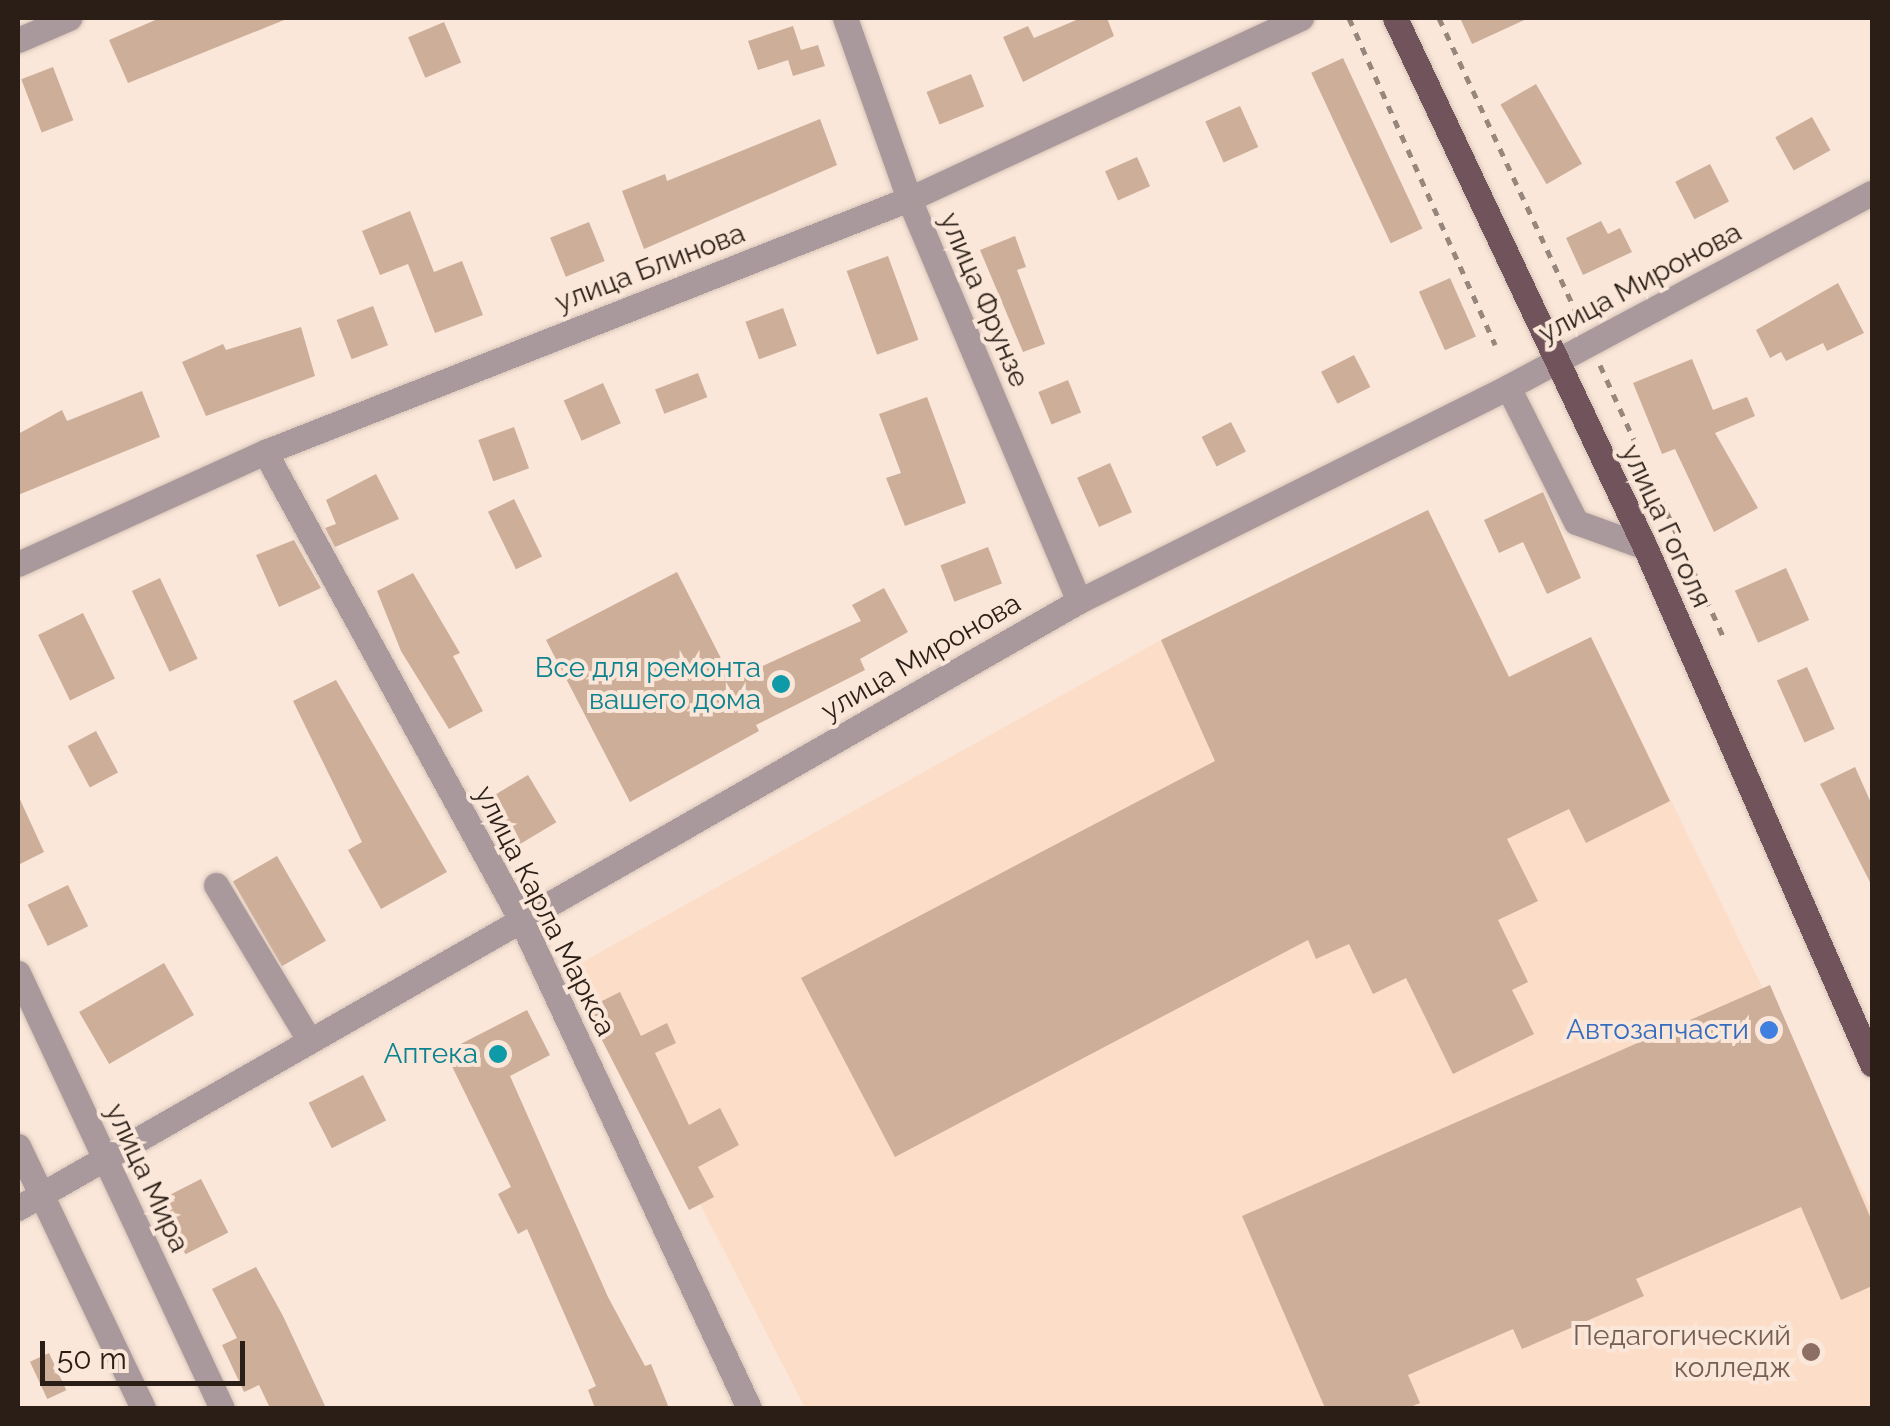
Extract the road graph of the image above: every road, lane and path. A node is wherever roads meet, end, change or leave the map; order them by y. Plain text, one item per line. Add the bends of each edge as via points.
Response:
1 (69, 18) edge
2 (844, 18) edge
3 (1301, 18) edge
4 (1349, 18) edge
5 (1395, 18) edge
6 (18, 40) edge
7 (1872, 192) edge
8 (908, 198) junction
9 (1496, 345) dead end
10 (1555, 362) junction
11 (1508, 387) junction
12 (265, 452) junction
13 (1644, 547) junction
14 (18, 564) edge
15 (1080, 601) junction
16 (216, 885) dead end
17 (521, 920) junction
18 (18, 973) edge
19 (309, 1040) junction
20 (1872, 1064) edge
21 (18, 1146) edge
22 (104, 1156) junction
23 (40, 1194) junction
24 (18, 1208) edge
25 (142, 1408) edge
26 (222, 1408) edge
27 (749, 1408) edge

1 - 6 street
2 - 8 street, улица Фрунзе
3 - 8 street, улица Блинова
4 - 9 path
5 - 10 main road, улица Гоголя
7 - 10 street, улица Миронова
8 - 12 street, улица Блинова
8 - 15 street, улица Фрунзе
10 - 11 street, улица Миронова
10 - 13 main road, улица Гоголя
11 - 13 street via 1576,522
11 - 15 street, улица Миронова
12 - 14 street, улица Блинова
12 - 17 street, улица Карла Маркса
13 - 20 main road, улица Гоголя
15 - 17 street, улица Миронова
16 - 19 street
17 - 19 street, улица Миронова
17 - 27 street, улица Карла Маркса
18 - 22 street, улица Мира
19 - 22 street, улица Миронова
21 - 23 street
22 - 23 street, улица Миронова
22 - 26 street, улица Мира
23 - 24 street, улица Миронова
23 - 25 street

